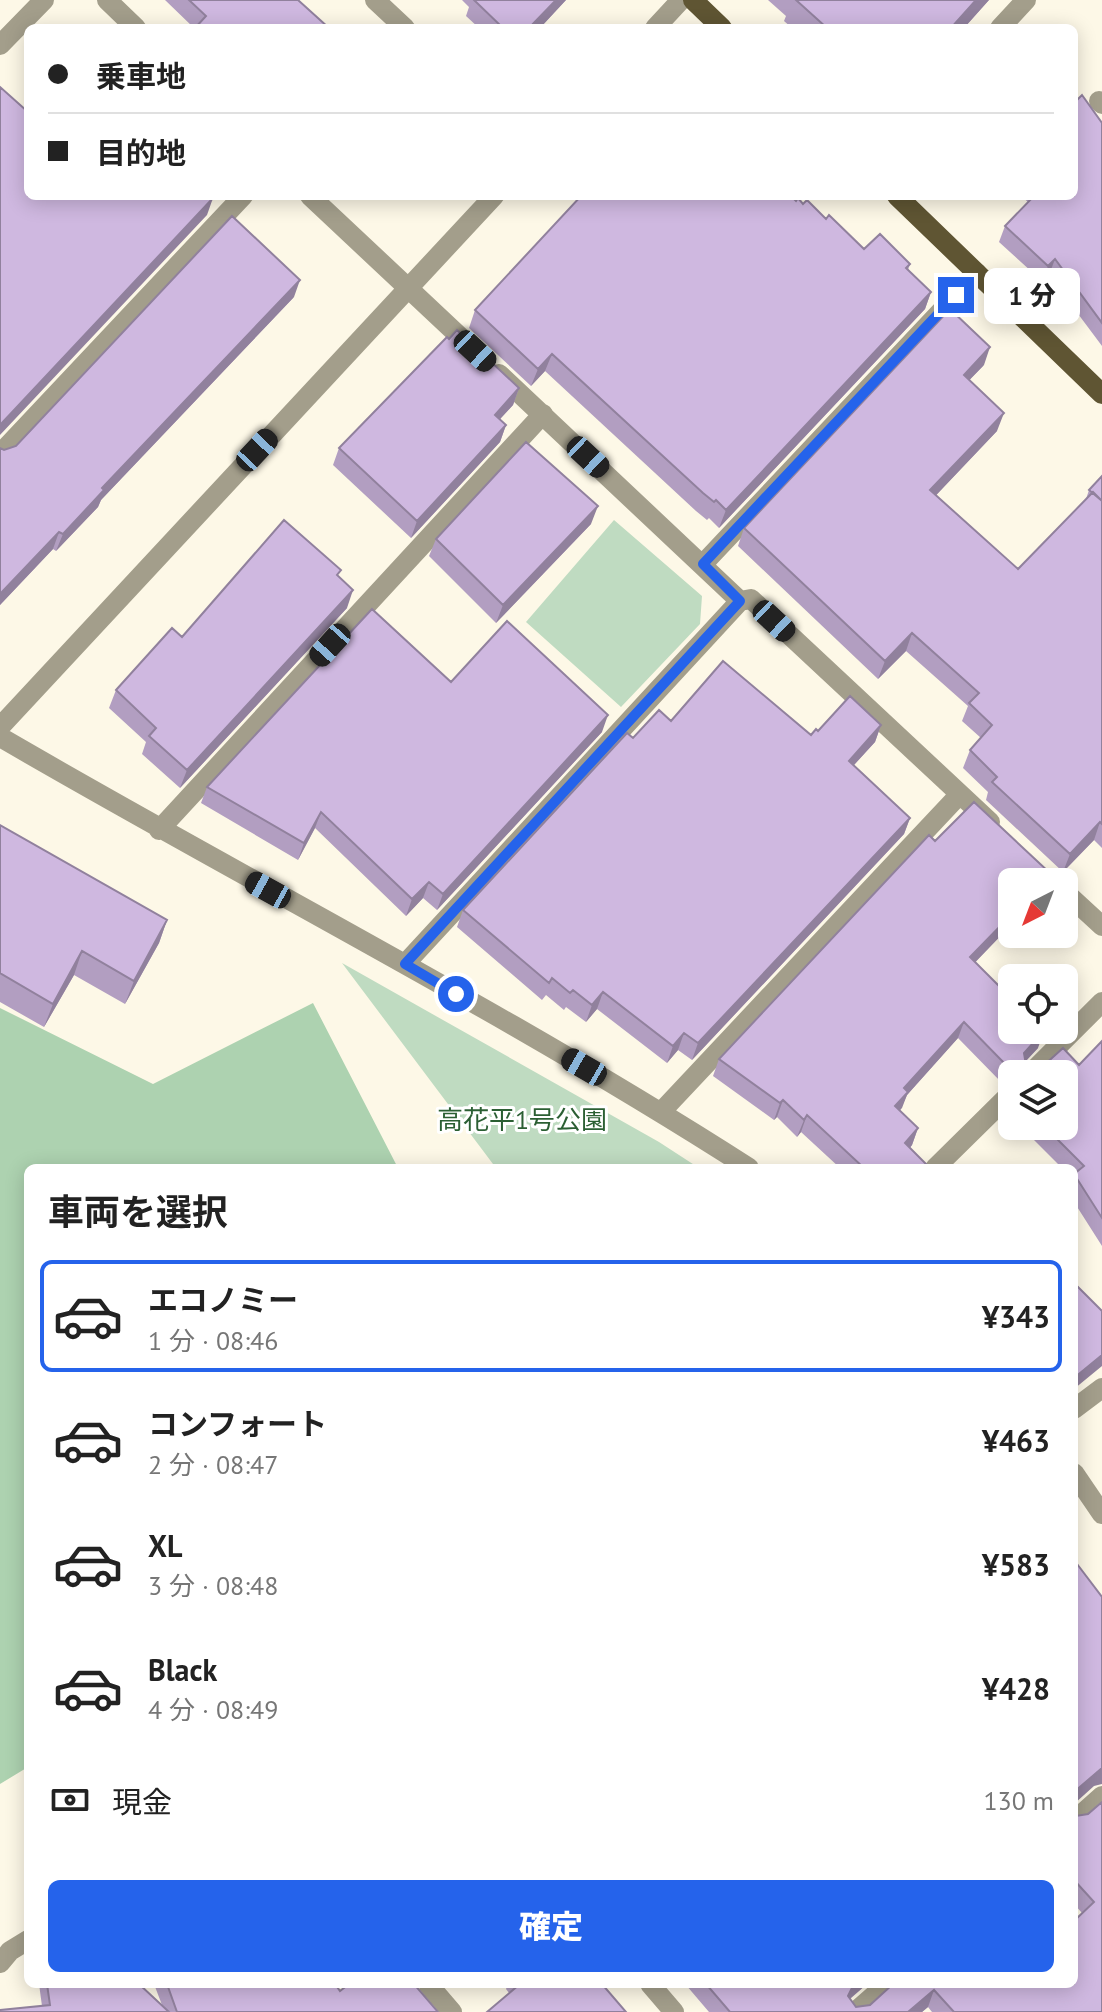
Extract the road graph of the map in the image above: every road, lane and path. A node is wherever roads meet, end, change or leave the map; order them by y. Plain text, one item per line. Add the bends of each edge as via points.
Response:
1 (44, 0) edge
2 (107, 0) edge
3 (375, 0) edge
4 (681, 0) edge
5 (693, 0) edge
6 (1026, 0) edge
7 (132, 24) edge
8 (401, 24) edge
9 (659, 24) edge
10 (718, 24) edge
11 (1004, 24) edge
12 (0, 45) edge
13 (239, 200) edge
14 (314, 200) edge
15 (490, 200) edge
16 (901, 200) edge
17 (977, 273) junction
18 (407, 288) junction
19 (1102, 394) edge
20 (543, 414) junction
21 (0, 454) edge
22 (703, 564) junction
23 (740, 601) junction
24 (0, 727) edge
25 (0, 737) edge
26 (960, 794) junction
27 (159, 830) junction
28 (1002, 833) edge
29 (1078, 904) edge
30 (1102, 926) edge
31 (405, 964) junction
32 (1102, 1002) edge
33 (1044, 1060) edge
34 (998, 1106) edge
35 (661, 1112) junction
36 (743, 1164) edge
37 (939, 1164) edge
38 (1102, 1388) edge
39 (1078, 1406) edge
40 (1078, 1479) edge
41 (1102, 1514) edge
42 (1102, 1796) edge
43 (1078, 1817) edge
44 (24, 1942) edge
45 (0, 1963) edge
46 (431, 1988) edge
47 (653, 1988) edge
48 (882, 1997) edge
49 (452, 2012) edge
50 (674, 2012) edge
51 (855, 2012) edge

1 - 12 street
2 - 7 street
3 - 8 street
4 - 9 street
5 - 10 main road
6 - 11 street
13 - 21 street
14 - 18 street
15 - 18 street
16 - 17 main road
17 - 19 main road
17 - 22 street
18 - 20 street
18 - 24 street
20 - 22 street
20 - 27 street
22 - 23 street
23 - 26 street via 751,599
23 - 31 street
25 - 27 street
26 - 28 street
26 - 35 street
27 - 31 street
29 - 30 street
31 - 35 street
32 - 33 street
34 - 37 street
35 - 36 street
38 - 39 street
40 - 41 street
42 - 43 street
44 - 45 street
46 - 49 street
47 - 50 street
48 - 51 street

